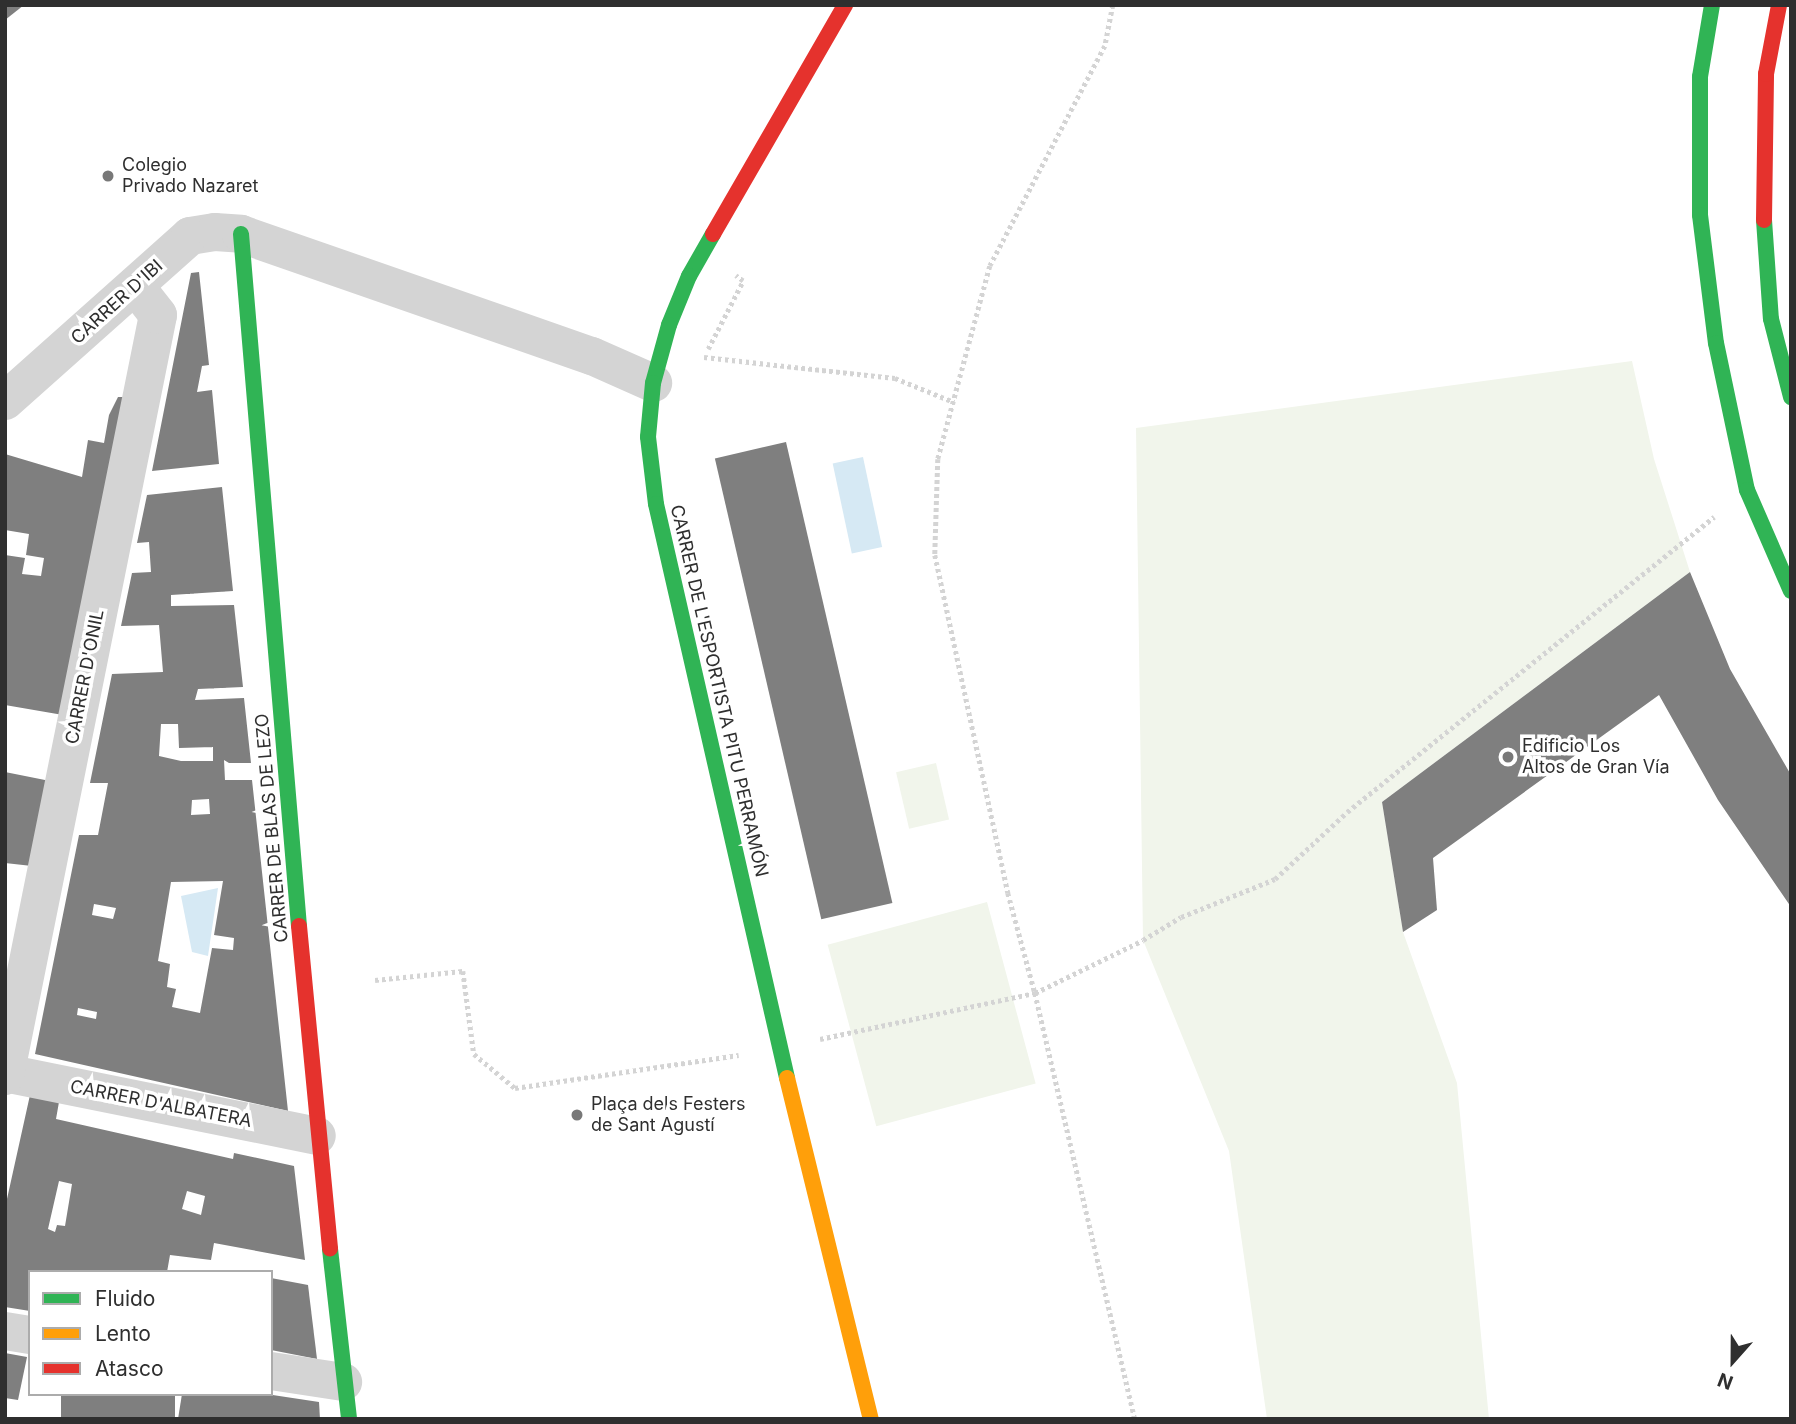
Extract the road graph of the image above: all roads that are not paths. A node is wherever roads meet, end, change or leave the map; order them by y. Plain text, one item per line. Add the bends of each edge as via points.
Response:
1 (845, 5) edge
2 (1712, 5) edge
3 (1779, 5) edge
4 (241, 233) junction
5 (135, 286) junction
6 (653, 383) junction
7 (1791, 397) edge
8 (5, 401) edge
9 (1791, 591) edge
10 (5, 1074) edge
11 (317, 1136) junction
12 (5, 1331) edge
13 (28, 1335) edge
14 (273, 1371) edge
15 (343, 1382) junction
16 (349, 1419) edge
17 (871, 1419) edge

1 - 6 street, CARRER DE L'ESPORTISTA PITU PERRAMÓN via 700,254 668,325
2 - 9 street via 1700,77 1700,215 1716,343 1747,490
3 - 7 street via 1766,74 1763,203 1771,319
4 - 5 street, CARRER D'IBI via 190,236
4 - 6 street, CARRER D'IBI via 593,356
4 - 11 street, CARRER DE BLAS DE LEZO
5 - 8 street, CARRER D'IBI
5 - 10 street, CARRER D'ONIL via 158,315
6 - 17 street, CARRER DE L'ESPORTISTA PITU PERRAMÓN via 648,437 656,504 780,1048
10 - 11 street, CARRER D'ALBATERA
11 - 15 street, CARRER DE BLAS DE LEZO
12 - 13 street
14 - 15 street
15 - 16 street, CARRER DE BLAS DE LEZO

